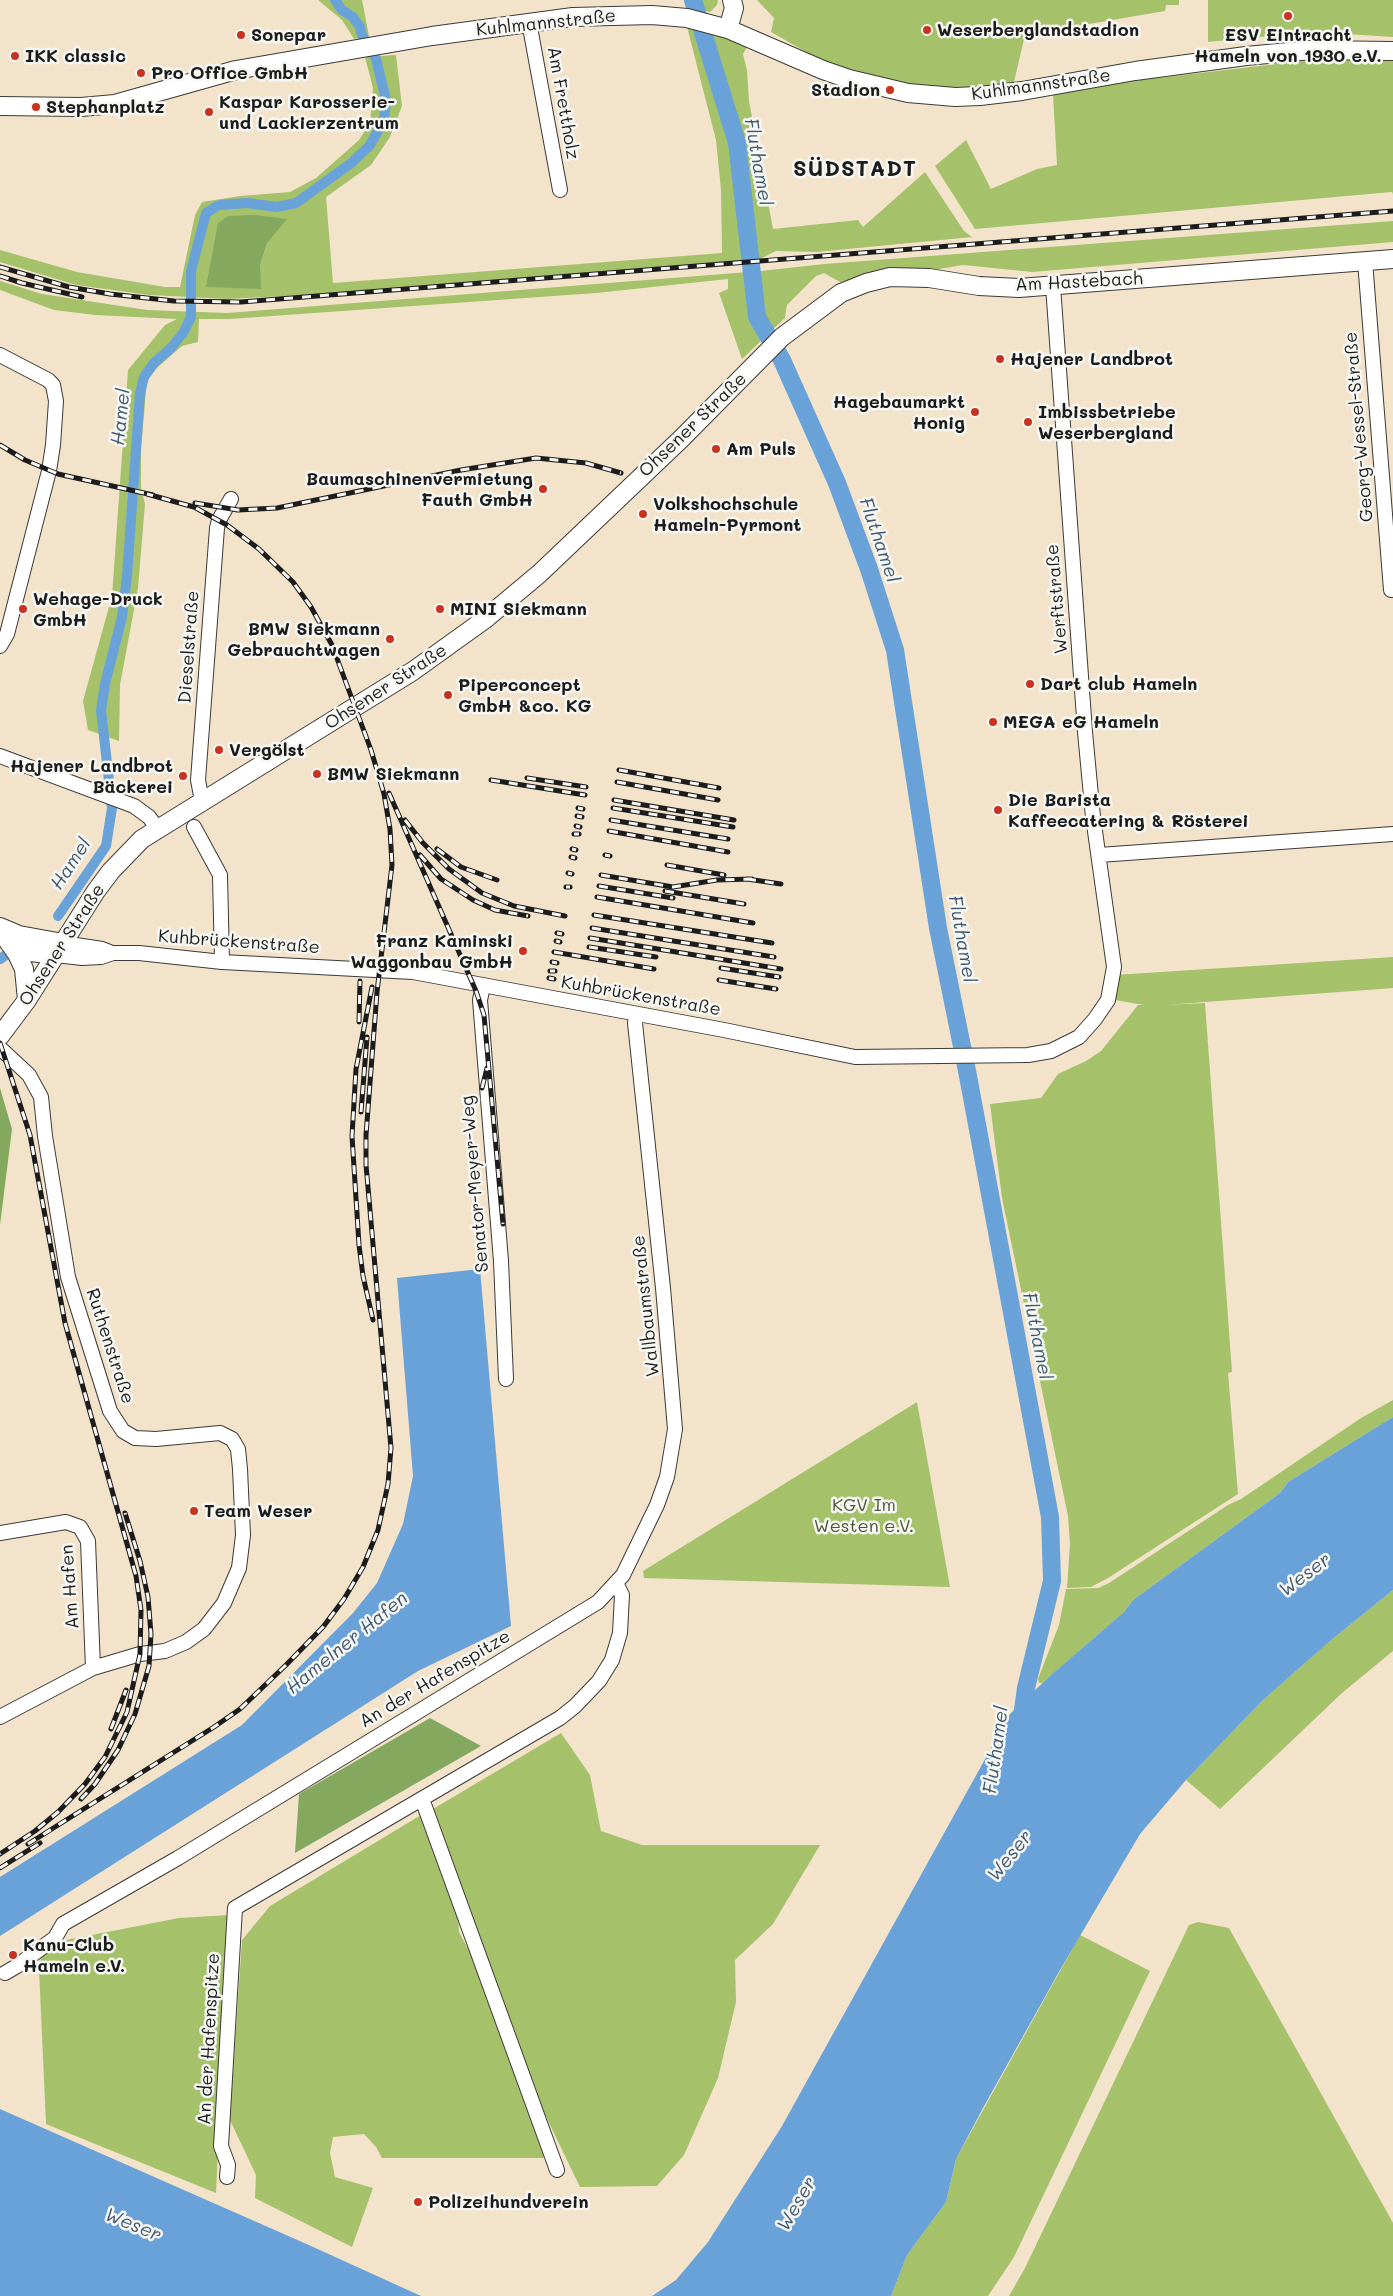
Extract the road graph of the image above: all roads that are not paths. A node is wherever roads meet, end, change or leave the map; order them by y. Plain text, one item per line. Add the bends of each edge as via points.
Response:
1 (732, 0) edge
2 (529, 22) junction
3 (722, 27) junction
4 (1393, 51) edge
5 (0, 106) edge
6 (560, 190) dead end
7 (1393, 259) edge
8 (1365, 261) junction
9 (1053, 286) junction
10 (782, 337) joint
11 (0, 355) edge
12 (231, 499) dead end
13 (1390, 590) dead end
14 (0, 646) edge
15 (0, 756) edge
16 (202, 801) junction
17 (157, 828) junction
18 (194, 828) dead end
19 (1393, 834) edge
20 (1099, 855) junction
21 (3, 933) edge
22 (59, 949) junction
23 (222, 962) junction
24 (1114, 967) joint
25 (483, 986) junction
26 (27, 1000) junction
27 (637, 1014) junction
28 (0, 1036) edge
29 (0, 1048) edge
30 (506, 1379) dead end
31 (0, 1533) edge
32 (616, 1583) junction
33 (93, 1668) junction
34 (0, 1717) edge
35 (422, 1799) junction
36 (5, 1973) dead end
37 (557, 2170) dead end
38 (226, 2177) dead end

1 - 3 main road via 734,8
2 - 3 main road, Kuhlmannstraße via 628,15 687,18
2 - 5 main road, Kuhlmannstraße via 236,70 115,104
2 - 6 street, Am Frettholz
3 - 4 main road, Kuhlmannstraße via 849,80 929,95 980,96 1203,62 1311,50
7 - 8 main road, Am Hastebach
8 - 9 main road, Am Hastebach
8 - 13 street, Georg-Wessel-Straße
9 - 10 main road, Am Hastebach via 979,286 929,278 890,277 841,293
9 - 20 street, Werftstraße via 1085,732
10 - 16 main road, Ohsener Straße via 552,562 484,620 413,672
11 - 14 street via 48,380 53,385 56,401 49,471 7,634
12 - 16 street, Dieselstraße via 218,528 198,780
15 - 17 street via 123,801 149,817
16 - 17 main road, Ohsener Straße
17 - 22 main road, Ohsener Straße via 111,871
18 - 23 street via 220,875
19 - 20 street
20 - 24 street, Werftstraße
21 - 22 main road via 31,952
21 - 26 main road via 24,969
22 - 23 street, Kuhbrückenstraße via 82,958 113,953 168,955
22 - 26 main road, Ohsener Straße
23 - 25 street, Kuhbrückenstraße via 413,972
24 - 27 street, Kuhbrückenstraße via 1108,1000 1095,1020 1073,1041 1051,1051 1028,1055 856,1057
25 - 27 street, Kuhbrückenstraße
25 - 30 street, Senator-Meyer-Weg via 480,1000 501,1261
26 - 28 main road, Ohsener Straße
27 - 32 street, Wallbaumstraße via 635,1023 675,1429 667,1477 657,1505
29 - 33 street, Ruthenstraße via 29,1075 41,1097 68,1277 115,1421 123,1431 136,1438 220,1433 232,1438 238,1449 243,1535 239,1568 224,1603 204,1629 186,1642 165,1651 140,1654
31 - 33 street, Am Hafen via 66,1522 80,1527 88,1541
32 - 35 street, An der Hafenspitze via 622,1595 620,1633 612,1660 599,1681 560,1718
32 - 36 street, An der Hafenspitze via 598,1602 178,1858 63,1924 55,1938
33 - 34 street, Ruthenstraße
35 - 37 street
35 - 38 street, An der Hafenspitze via 235,1908 222,2146 228,2165

